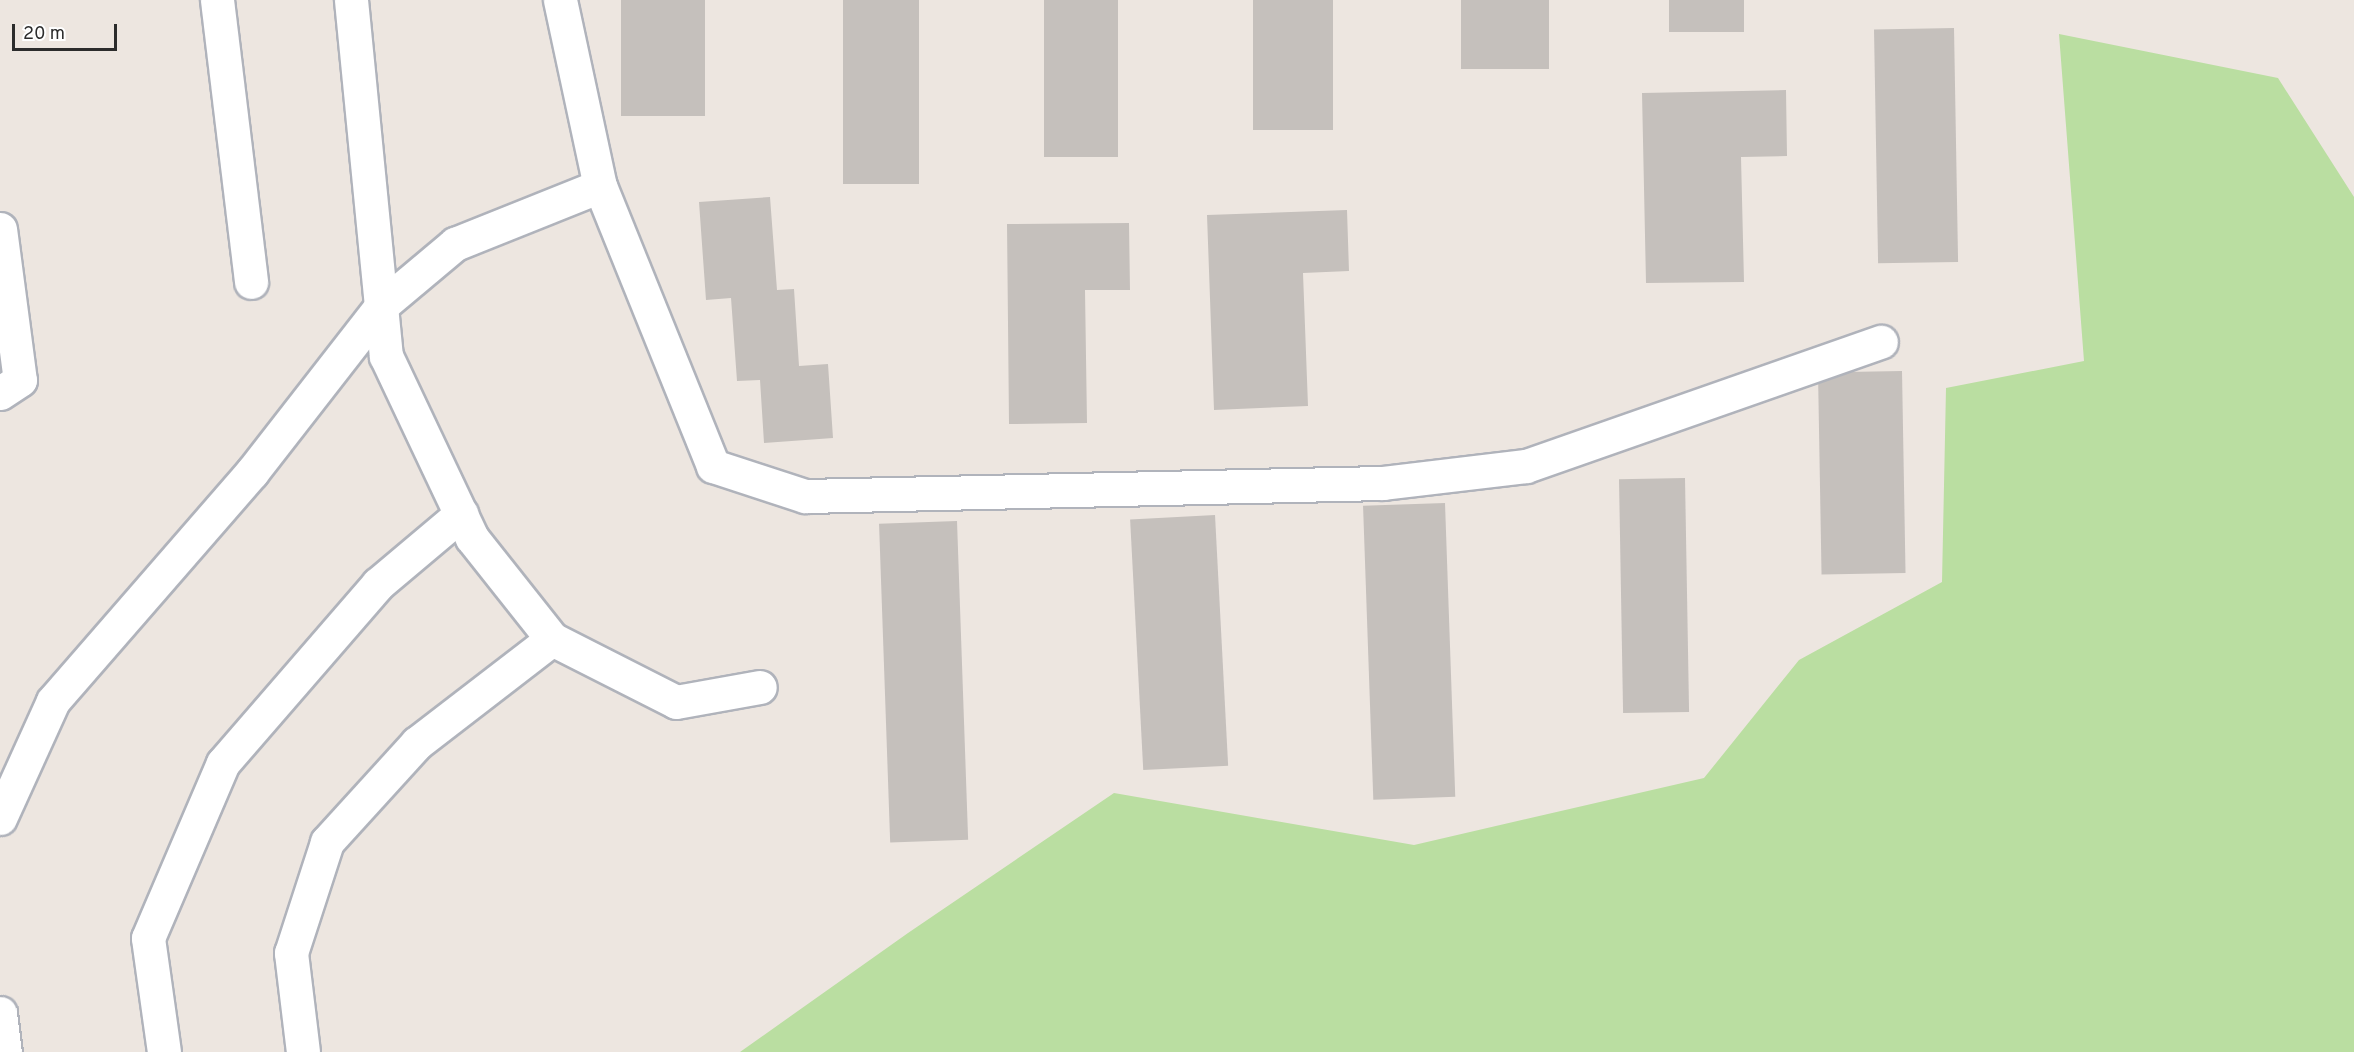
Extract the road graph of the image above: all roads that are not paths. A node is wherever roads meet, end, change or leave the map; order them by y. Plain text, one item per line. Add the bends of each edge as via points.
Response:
1 (217, 0) edge
2 (351, 0) edge
3 (560, 0) edge
4 (600, 186) junction
5 (0, 229) edge
6 (251, 282) dead end
7 (381, 306) junction
8 (1881, 342) dead end
9 (0, 393) edge
10 (461, 514) junction
11 (552, 639) junction
12 (760, 687) dead end
13 (0, 818) edge
14 (0, 1013) edge
15 (5, 1052) edge
16 (164, 1052) edge
17 (303, 1052) edge

1 - 6 street
2 - 7 street
3 - 4 street
4 - 7 street via 455,244
4 - 8 street via 713,466 805,496 1383,483 1526,466
5 - 9 street via 20,380
7 - 10 street via 386,356
7 - 13 street via 252,472 53,701
10 - 11 street via 472,538
10 - 16 street via 378,584 223,763 148,938
11 - 12 street via 676,702
11 - 17 street via 417,743 327,842 291,953
14 - 15 street

